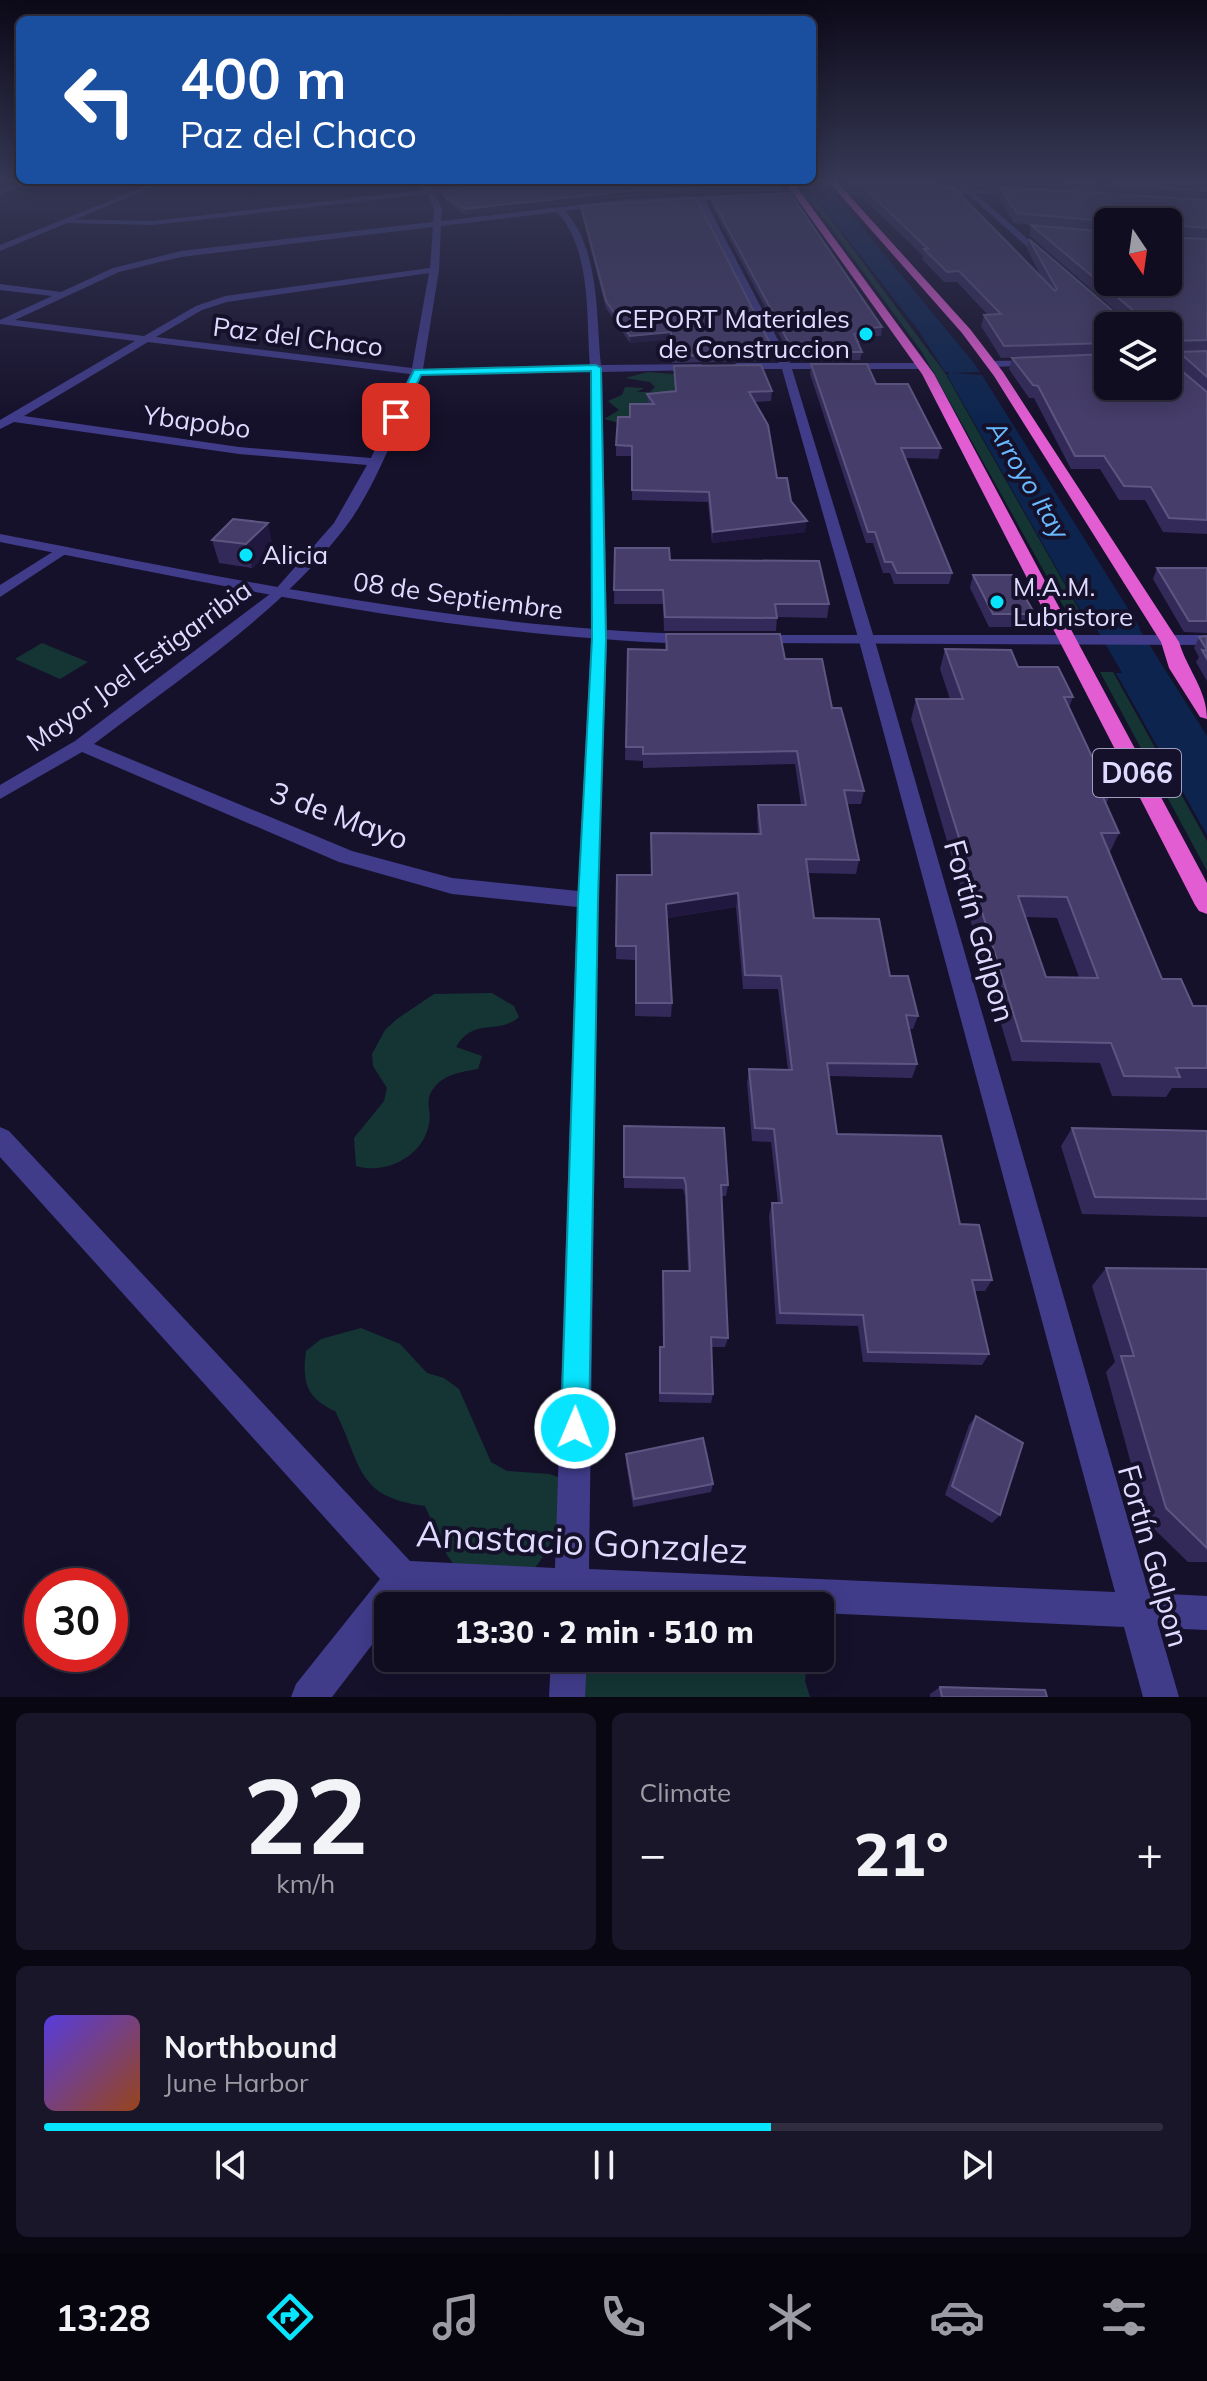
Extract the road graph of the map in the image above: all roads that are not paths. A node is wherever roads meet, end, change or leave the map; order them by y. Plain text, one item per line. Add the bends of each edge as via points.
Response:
1 (152, 261) edge
2 (435, 261) edge
3 (584, 261) edge
4 (733, 261) edge
5 (847, 261) edge
6 (901, 261) edge
7 (1049, 261) edge
8 (1056, 267) edge
9 (434, 270) junction
10 (0, 287) edge
11 (59, 294) junction
12 (2, 323) edge
13 (147, 340) junction
14 (1207, 357) edge
15 (1182, 358) edge
16 (1049, 362) edge
17 (991, 364) junction
18 (786, 366) junction
19 (924, 366) junction
20 (707, 367) edge
21 (723, 367) edge
22 (596, 368) junction
23 (417, 372) junction
24 (13, 418) junction
25 (0, 425) edge
26 (375, 462) junction
27 (0, 538) edge
28 (62, 550) junction
29 (0, 592) edge
30 (279, 594) junction
31 (599, 639) junction
32 (709, 640) edge
33 (741, 640) edge
34 (1207, 640) edge
35 (867, 641) junction
36 (1067, 641) junction
37 (1170, 642) junction
38 (1207, 713) edge
39 (81, 745) junction
40 (0, 793) edge
41 (588, 900) junction
42 (1207, 905) edge
43 (0, 1139) edge
44 (402, 1578) junction
45 (550, 1592) edge
46 (571, 1592) edge
47 (834, 1601) edge
48 (1136, 1608) junction
49 (1207, 1613) edge
50 (568, 1672) edge
51 (309, 1697) edge
52 (567, 1697) edge
53 (1161, 1697) edge

1 - 11 street
2 - 9 street, Mayor Joel Estigarribia
3 - 22 street
4 - 18 street, Fortín Galpon
5 - 19 highway, D066
6 - 17 highway, D066
7 - 8 street
9 - 13 street via 225,299 199,308
9 - 23 street, Mayor Joel Estigarribia
10 - 11 street
11 - 12 street
12 - 13 street, Paz del Chaco
13 - 23 street, Paz del Chaco
13 - 24 street
14 - 15 street
16 - 17 street
17 - 37 highway, D066
18 - 19 street
18 - 21 street
18 - 35 street, Fortín Galpon
19 - 36 highway, D066
20 - 22 street, Paz del Chaco
22 - 23 street, Paz del Chaco
22 - 31 street
23 - 26 street, Mayor Joel Estigarribia
24 - 25 street
24 - 26 street, Ybapobo via 199,448
26 - 30 street, Mayor Joel Estigarribia via 340,525
27 - 28 street, 08 de Septiembre
28 - 29 street
28 - 30 street, 08 de Septiembre
30 - 31 street, 08 de Septiembre
30 - 39 street, Mayor Joel Estigarribia
31 - 32 street, 08 de Septiembre
31 - 41 street
33 - 35 street
34 - 37 street
35 - 36 street
35 - 48 street, Fortín Galpon
36 - 37 street
36 - 42 highway, D066
37 - 38 highway, D066 via 1178,668
39 - 40 street, Mayor Joel Estigarribia
39 - 41 street, 3 de Mayo via 346,857 452,886
41 - 46 street
43 - 44 street, Anastacio Gonzalez
44 - 45 street, Anastacio Gonzalez
44 - 51 street
47 - 48 street, Anastacio Gonzalez
48 - 49 street, Anastacio Gonzalez
48 - 53 street, Fortín Galpon
50 - 52 street

